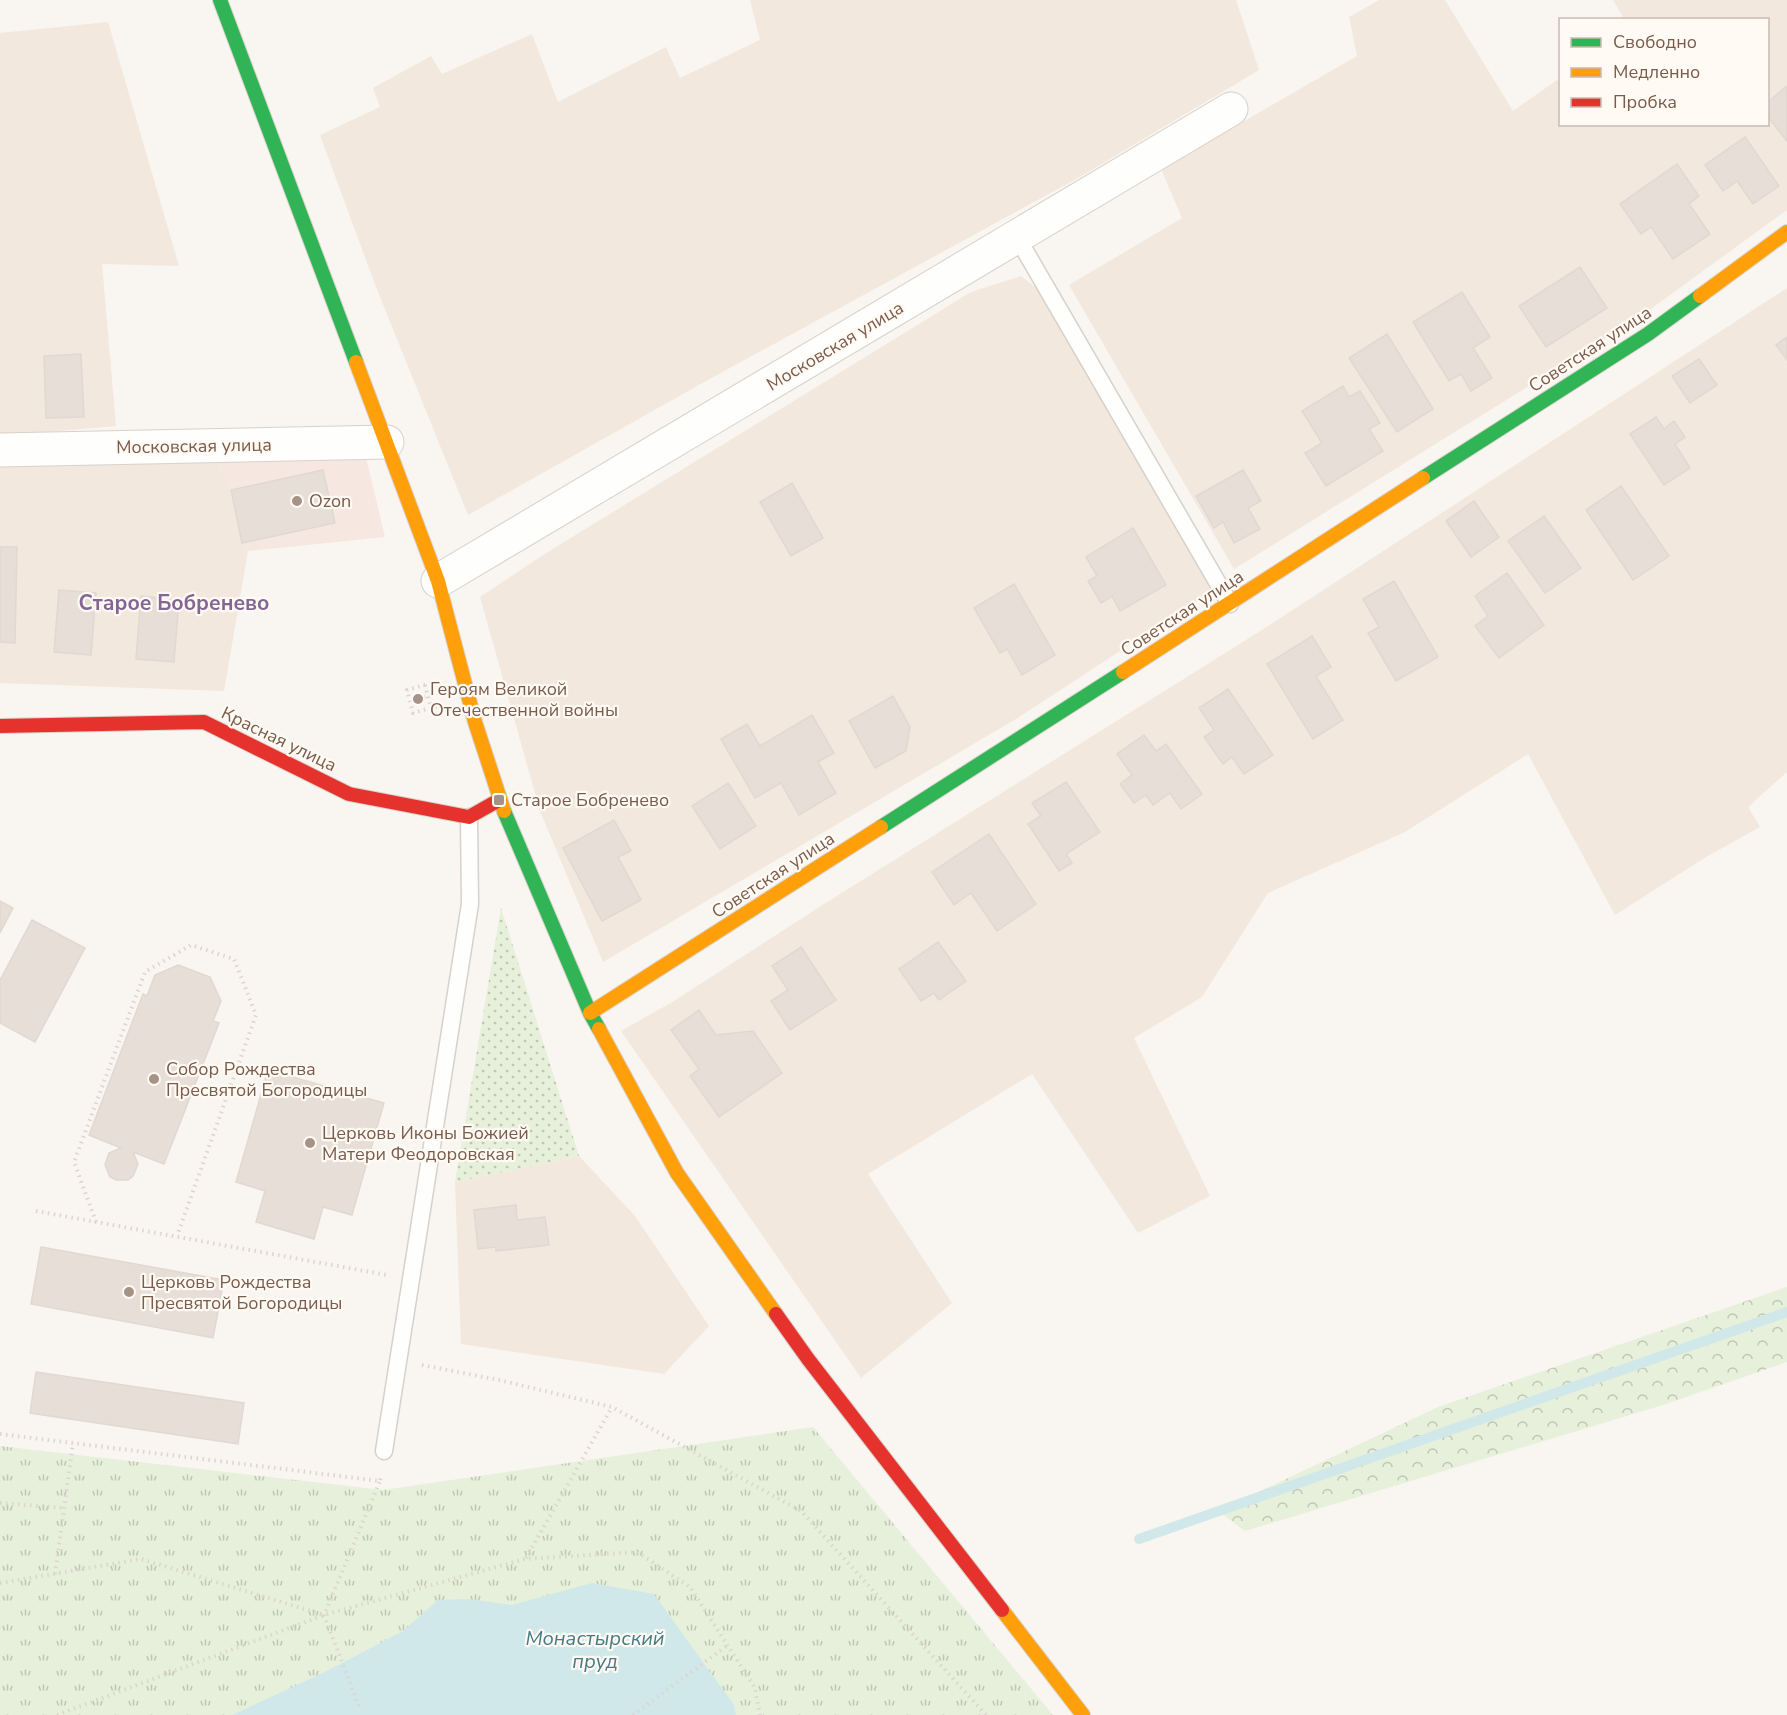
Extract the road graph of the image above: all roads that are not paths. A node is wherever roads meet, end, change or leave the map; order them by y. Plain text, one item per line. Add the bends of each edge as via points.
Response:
1 (220, 0) edge
2 (1231, 109) dead end
3 (1787, 232) edge
4 (1017, 237) junction
5 (387, 442) junction
6 (0, 450) edge
7 (438, 581) junction
8 (1230, 604) junction
9 (0, 726) edge
10 (498, 800) junction
11 (470, 817) junction
12 (590, 1013) junction
13 (384, 1451) road end
14 (1078, 1709) edge
15 (1058, 1715) edge

1 - 5 street
2 - 4 street, Московская улица
3 - 8 street, Советская улица via 1648,334
4 - 7 street, Московская улица
4 - 8 lane
5 - 6 street, Московская улица
5 - 7 street
7 - 10 street
8 - 12 street, Советская улица
9 - 11 street, Красная улица via 204,722 349,794
10 - 11 street
10 - 12 street
11 - 13 lane via 470,904
12 - 14 street via 677,1173 808,1359
14 - 15 lane

